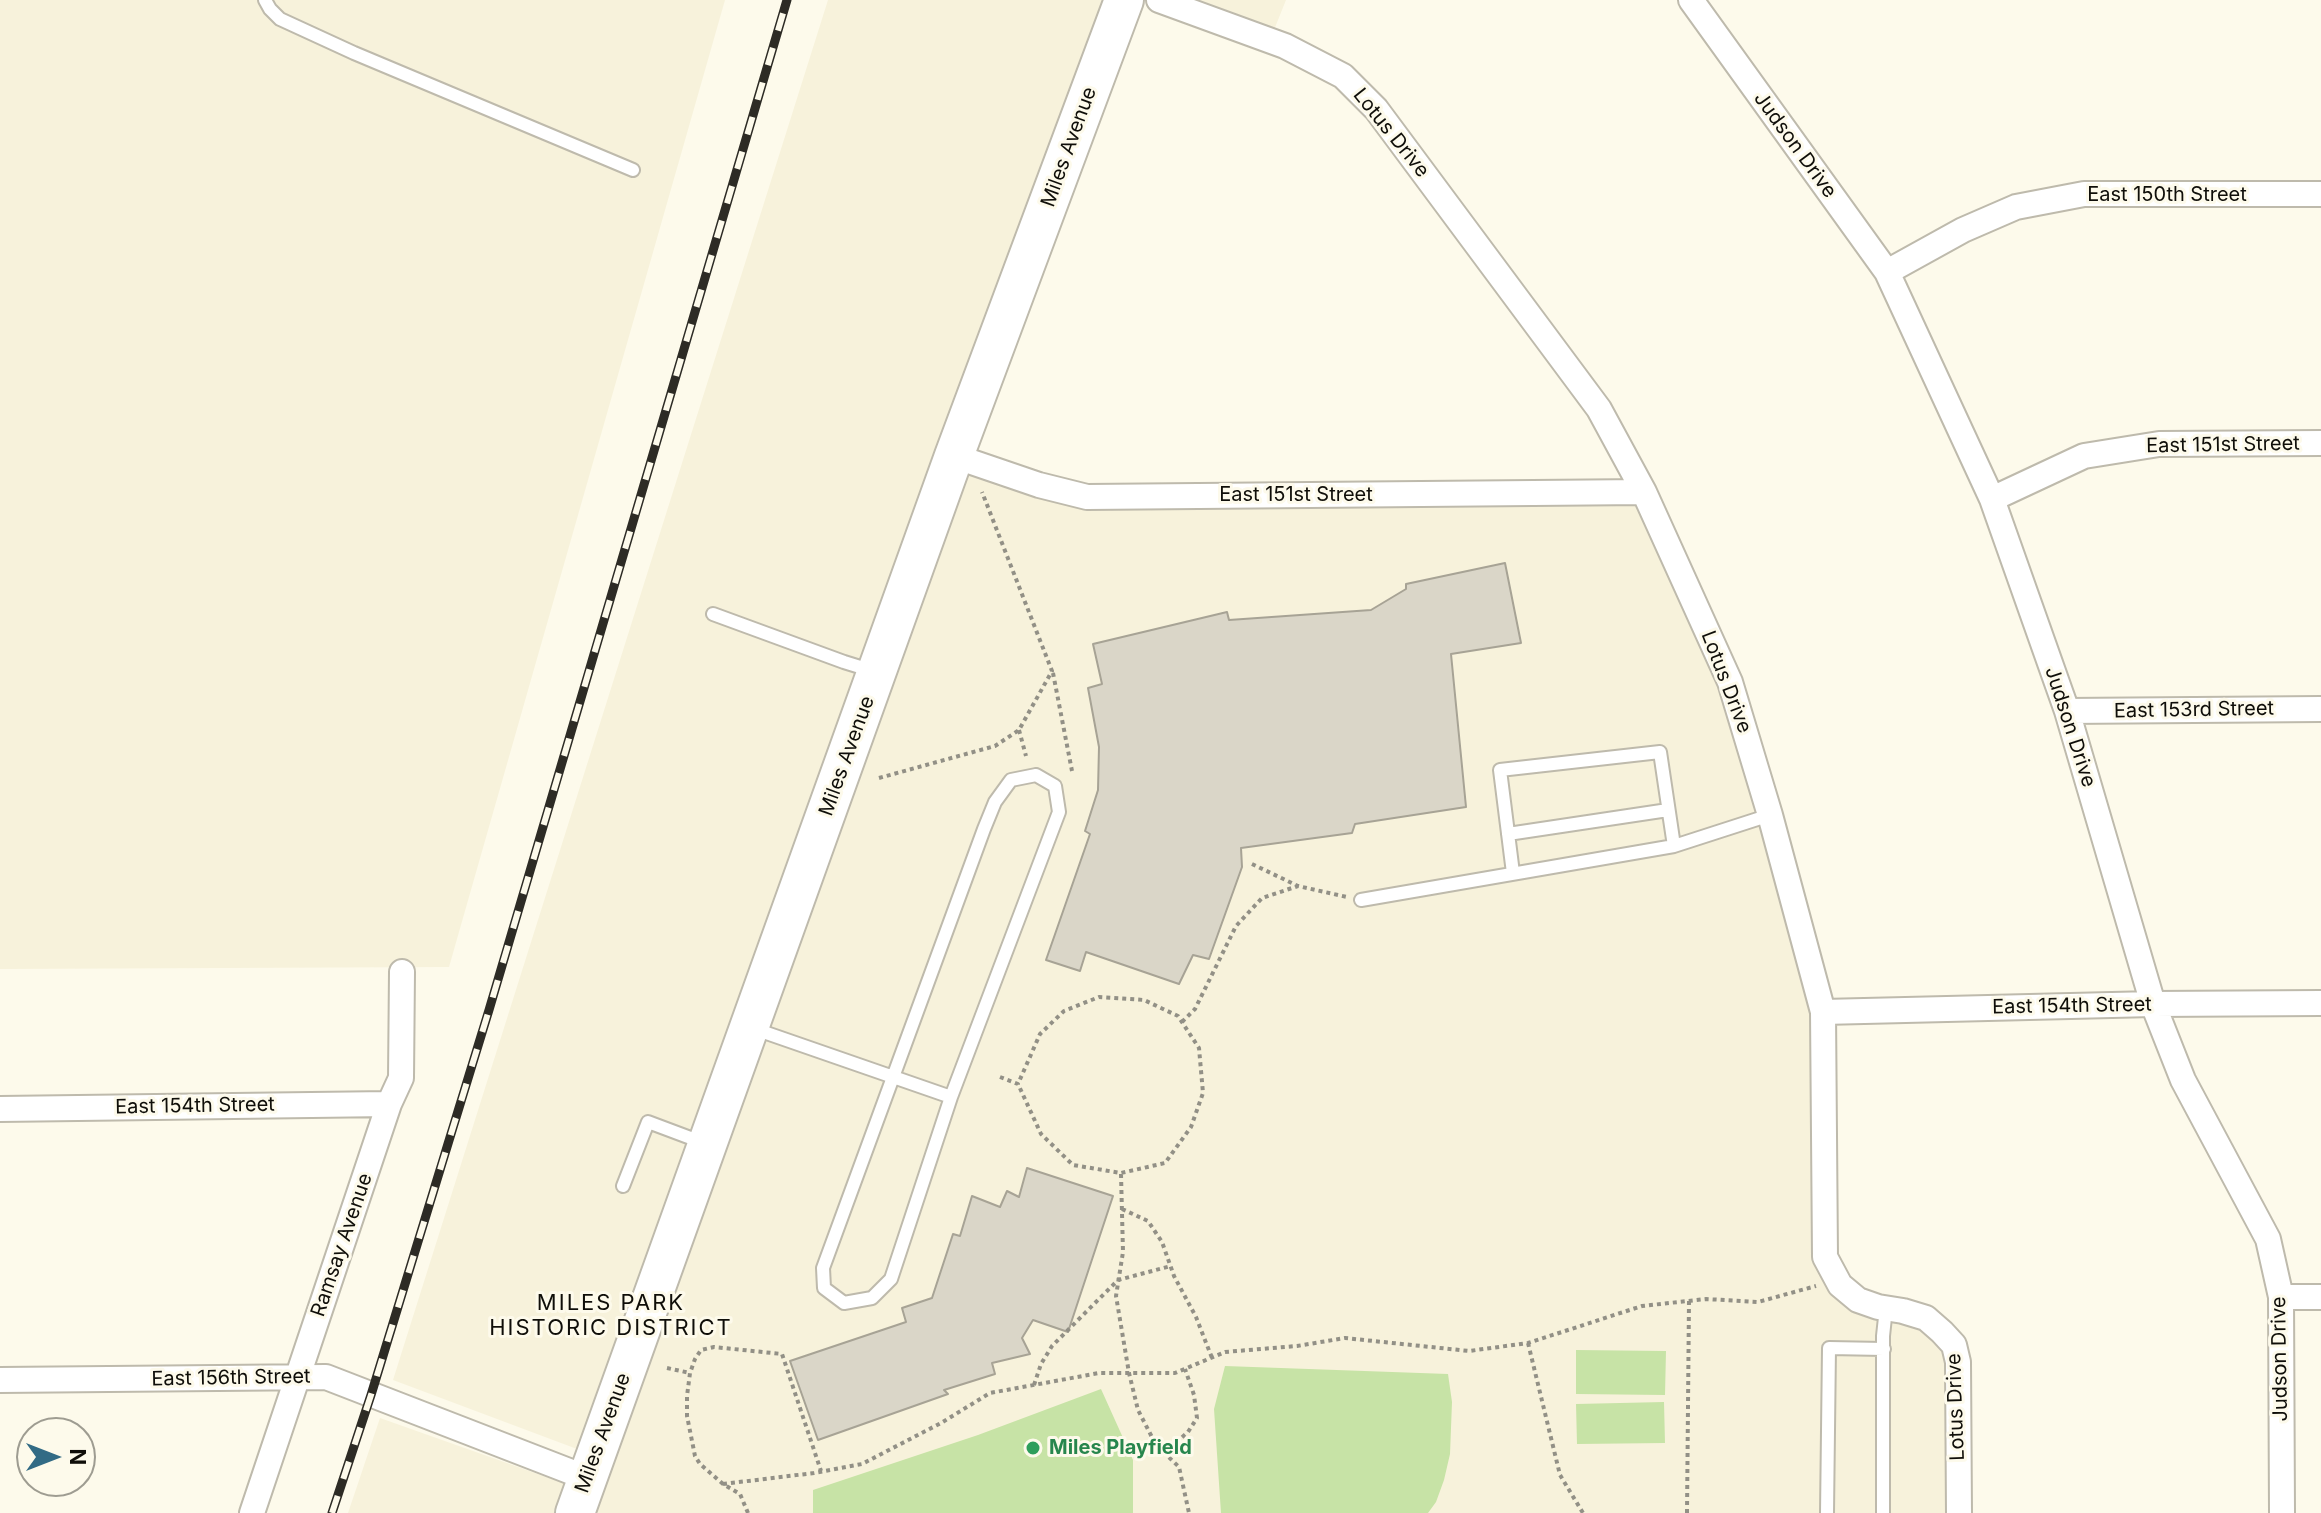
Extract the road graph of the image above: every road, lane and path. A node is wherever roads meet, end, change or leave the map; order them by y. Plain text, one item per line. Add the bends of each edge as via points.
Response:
1 (265, 0) edge
2 (1124, 0) edge
3 (1159, 0) edge
4 (1700, 3) edge
5 (633, 170) dead end
6 (2321, 194) edge
7 (1887, 272) junction
8 (2321, 443) edge
9 (954, 456) junction
10 (982, 492) dead end
11 (1644, 492) junction
12 (1992, 499) junction
13 (713, 614) dead end
14 (1052, 671) junction
15 (877, 672) junction
16 (2321, 709) edge
17 (2067, 711) junction
18 (1019, 730) junction
19 (1026, 756) dead end
20 (1072, 771) dead end
21 (879, 778) dead end
22 (1668, 810) junction
23 (1770, 815) junction
24 (1508, 834) junction
25 (1674, 846) junction
26 (1252, 864) dead end
27 (1513, 873) junction
28 (1298, 886) junction
29 (1361, 900) joint
30 (402, 972) dead end
31 (2321, 1003) edge
32 (2153, 1004) junction
33 (1823, 1012) junction
34 (1182, 1022) junction
35 (749, 1027) junction
36 (1000, 1077) dead end
37 (894, 1078) junction
38 (1018, 1084) junction
39 (951, 1097) junction
40 (389, 1104) junction
41 (0, 1109) edge
42 (707, 1144) junction
43 (1121, 1173) junction
44 (623, 1186) dead end
45 (1122, 1209) junction
46 (1171, 1266) junction
47 (1118, 1280) junction
48 (1817, 1286) dead end
49 (2281, 1297) junction
50 (2321, 1297) edge
51 (1689, 1300) junction
52 (1886, 1308) junction
53 (1528, 1343) junction
54 (1884, 1349) junction
55 (1212, 1358) junction
56 (667, 1368) dead end
57 (1185, 1369) junction
58 (690, 1373) junction
59 (1129, 1373) junction
60 (297, 1377) junction
61 (0, 1380) edge
62 (1034, 1385) junction
63 (1164, 1453) junction
64 (821, 1471) junction
65 (723, 1484) junction
66 (581, 1496) edge
67 (252, 1513) edge
68 (748, 1513) edge
69 (1189, 1513) edge
70 (1583, 1513) edge
71 (1687, 1513) edge
72 (1827, 1513) edge
73 (1883, 1513) edge
74 (1959, 1513) edge
75 (2282, 1513) edge

1 - 5 lane via 280,19
2 - 9 main road, Miles Avenue
3 - 11 street, Lotus Drive via 1285,46 1343,76 1376,109 1599,409
4 - 7 street, Judson Drive
6 - 7 street, East 150th Street via 2084,194 2016,207
7 - 12 street, Judson Drive
8 - 12 street, East 151st Street via 2159,444 2084,456
9 - 11 street, East 151st Street via 1087,497
9 - 15 main road, Miles Avenue
10 - 14 path
11 - 23 street, Lotus Drive via 1730,682
12 - 17 street, Judson Drive
13 - 15 lane
14 - 18 path
14 - 20 path
15 - 35 main road, Miles Avenue
16 - 17 street, East 153rd Street
17 - 32 street, Judson Drive
18 - 19 path
18 - 21 path via 995,746
22 - 24 lane
22 - 24 lane via 1660,752 1500,770
22 - 25 lane
23 - 25 lane
23 - 33 street, Lotus Drive
24 - 27 lane
25 - 27 lane
26 - 28 path
27 - 29 lane
28 - 29 path
28 - 34 path via 1262,898 1236,926 1195,1009
30 - 40 street, Ramsay Avenue via 401,1078
31 - 32 street, East 154th Street
32 - 33 street, East 154th Street
32 - 49 street, Judson Drive via 2183,1080 2268,1239
33 - 52 street, Lotus Drive via 1825,1257 1840,1285 1858,1300
34 - 38 path via 1144,1000 1099,997 1064,1011 1040,1034
34 - 43 path via 1199,1048 1203,1093 1191,1127 1165,1163
35 - 37 lane
35 - 42 main road, Miles Avenue
36 - 38 path
37 - 39 lane
37 - 39 lane via 823,1268 824,1288 844,1303 872,1298 891,1279
37 - 39 lane via 995,802 1011,780 1036,775 1055,786 1059,812
38 - 43 path via 1041,1134 1073,1165
40 - 41 street, East 154th Street
40 - 60 street, Ramsay Avenue
42 - 44 lane via 648,1122
42 - 66 main road, Miles Avenue
43 - 45 path
45 - 46 path via 1148,1221
45 - 47 path
46 - 47 path
46 - 55 path
47 - 59 path
47 - 62 path via 1052,1346
48 - 51 path via 1758,1302
49 - 50 street
49 - 75 street, Judson Drive
51 - 53 path via 1642,1306
51 - 71 path
52 - 54 lane
52 - 74 street, Lotus Drive via 1926,1318 1954,1345
53 - 55 path via 1469,1351 1345,1338 1225,1352
53 - 70 path via 1560,1475
54 - 72 lane via 1829,1348
54 - 73 lane
55 - 57 path
56 - 58 path
57 - 59 path
57 - 63 path via 1197,1418
58 - 64 path via 701,1350 714,1347 782,1354
58 - 65 path via 687,1416 695,1456
59 - 62 path
59 - 63 path via 1138,1410
60 - 61 street, East 156th Street
60 - 66 street, East 156th Street via 326,1377
60 - 67 street, Ramsay Avenue
62 - 64 path via 990,1393 862,1464
63 - 69 path via 1179,1467
64 - 65 path
65 - 68 path via 740,1494

